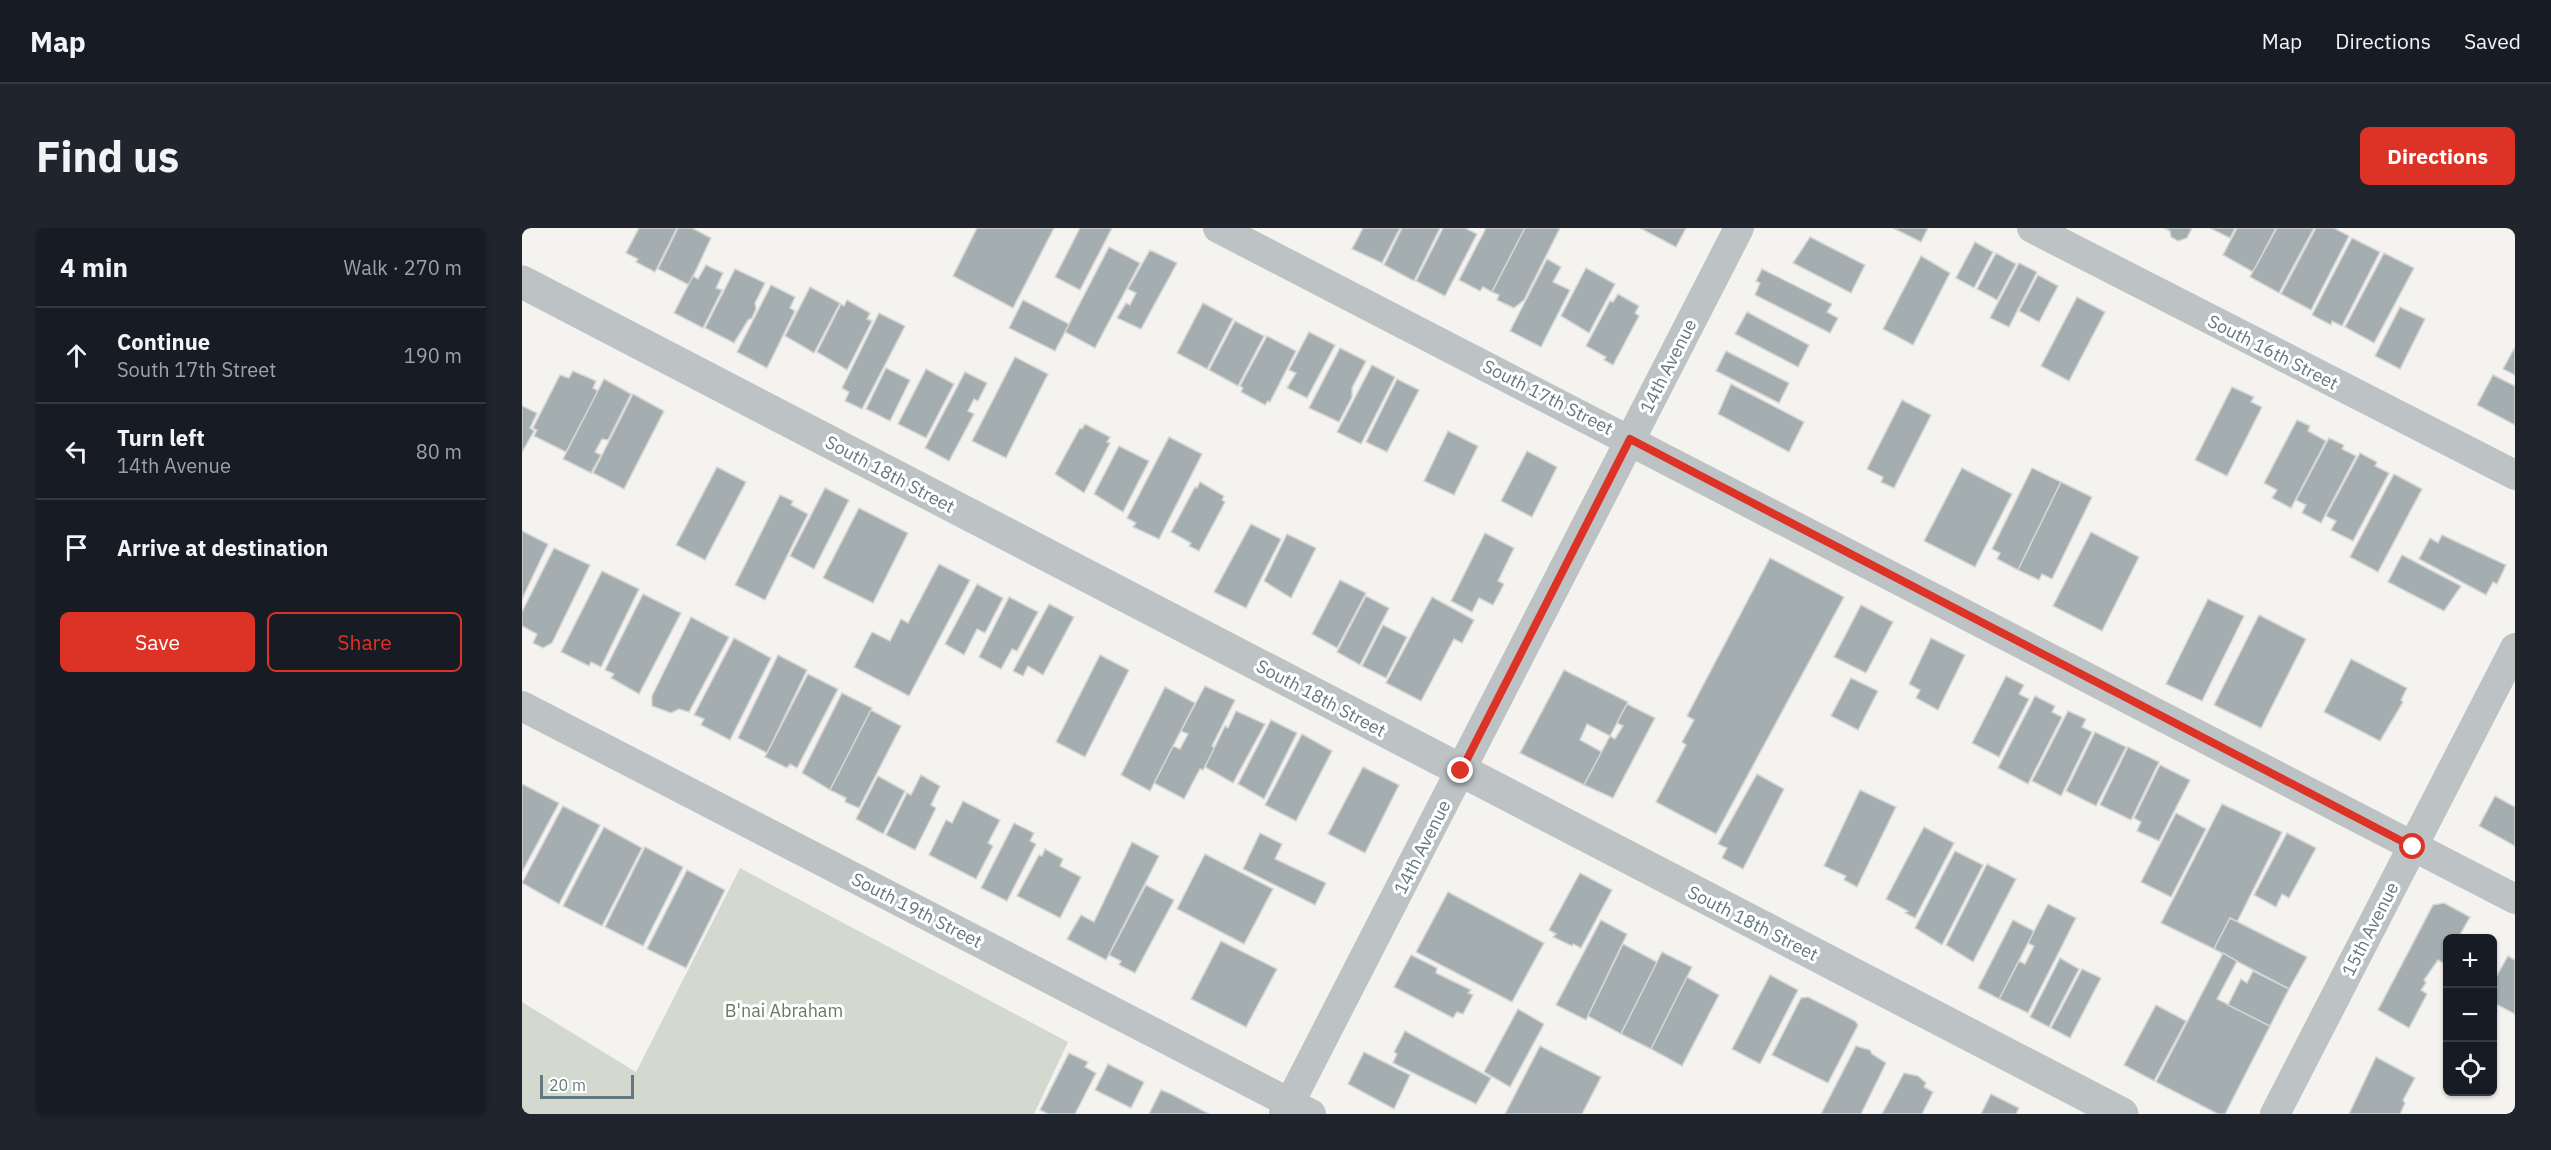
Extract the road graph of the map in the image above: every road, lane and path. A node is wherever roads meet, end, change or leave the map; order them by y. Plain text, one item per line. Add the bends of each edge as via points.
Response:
1 (1218, 228) edge
2 (1739, 228) edge
3 (2032, 228) edge
4 (522, 282) edge
5 (1630, 439) junction
6 (2515, 475) edge
7 (2515, 648) edge
8 (522, 706) edge
9 (1461, 771) junction
10 (2413, 847) junction
11 (2515, 899) edge
12 (1295, 1110) edge
13 (2121, 1114) edge
14 (2275, 1114) edge

1 - 5 street, South 17th Street
2 - 5 street, 14th Avenue
3 - 6 street, South 16th Street
4 - 9 street, South 18th Street
5 - 9 street, 14th Avenue
5 - 10 street, South 17th Street
7 - 10 street, 15th Avenue
8 - 12 street, South 19th Street
9 - 12 street, 14th Avenue
9 - 13 street, South 18th Street
10 - 11 street, South 17th Street
10 - 14 street, 15th Avenue

